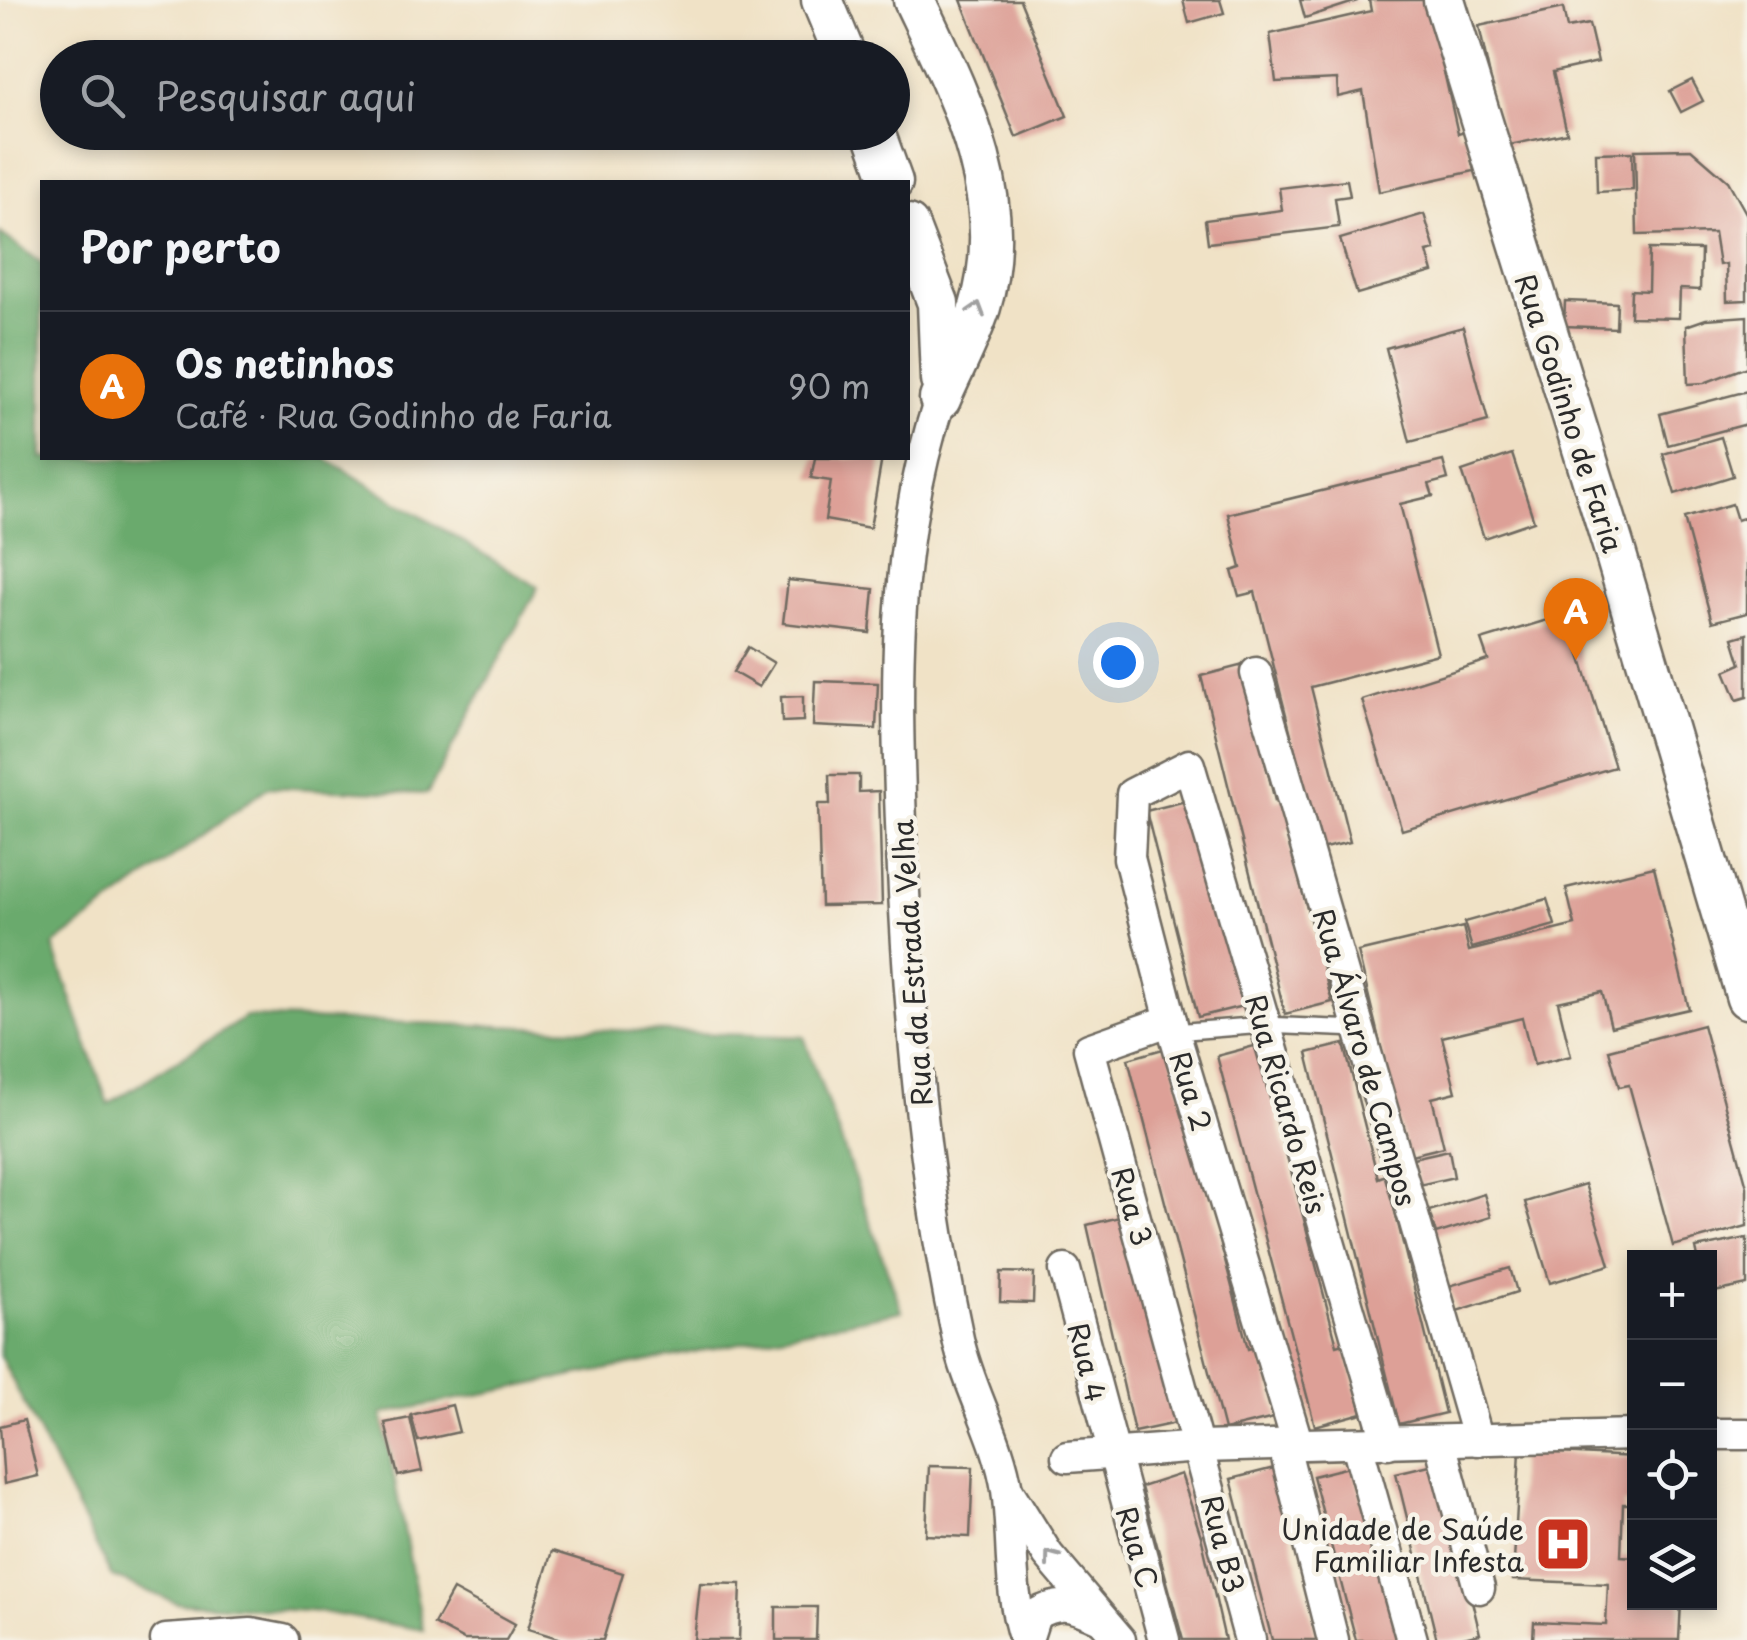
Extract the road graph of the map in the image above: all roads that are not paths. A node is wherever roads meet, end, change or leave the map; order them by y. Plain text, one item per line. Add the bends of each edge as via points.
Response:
1 (822, 0) edge
2 (914, 0) edge
3 (1444, 0) edge
4 (839, 40) edge
5 (880, 150) edge
6 (891, 180) edge
7 (910, 230) edge
8 (940, 399) junction
9 (1256, 673) dead end
10 (1188, 765) joint
11 (1745, 985) edge
12 (1264, 1024) junction
13 (1172, 1026) junction
14 (1358, 1029) junction
15 (1065, 1270) dead end
16 (1717, 1434) edge
17 (1747, 1434) edge
18 (1627, 1435) edge
19 (1478, 1440) junction
20 (1440, 1442) junction
21 (1372, 1444) junction
22 (1291, 1445) junction
23 (1200, 1448) junction
24 (1112, 1454) junction
25 (1068, 1457) dead end
26 (1007, 1490) junction
27 (1479, 1588) dead end
28 (1111, 1630) edge
29 (166, 1640) edge
30 (283, 1640) edge
31 (1026, 1640) edge
32 (1164, 1640) edge
33 (1250, 1640) edge
34 (1333, 1640) edge
35 (1412, 1640) edge

1 - 4 main road
8 -> 2 main road, Rua da Estrada Velha via 980,307 992,232 984,166
3 - 11 main road, Rua Godinho de Faria
5 - 6 main road
7 - 8 main road, Rua da Estrada Velha via 938,303
8 - 26 street, Rua da Estrada Velha via 905,539 895,678 910,1026 958,1342
9 - 14 street, Rua Álvaro de Campos
10 - 12 street, Rua Ricardo Reis
10 - 13 street, Rua 2 via 1132,794 1129,858
12 - 13 lane
12 - 14 lane
12 - 21 street, Rua Ricardo Reis
13 - 22 street, Rua 2
13 - 23 street, Rua 3 via 1089,1048
14 - 19 street, Rua Álvaro de Campos
15 - 24 street, Rua 4
16 - 17 street
18 - 19 street
19 - 20 street
20 - 21 street
20 - 27 street
21 - 22 street
21 - 35 street, Rua Ricardo Reis
22 - 23 street
22 - 34 street, Rua 2
23 - 24 street
23 - 33 street, Rua B3
24 - 25 street
24 - 32 street, Rua C
28 -> 26 street via 1048,1555
26 - 31 street, Rua da Estrada Velha via 1013,1607
28 - 31 street via 1072,1605 1056,1603 1035,1616
29 - 30 street via 251,1634

